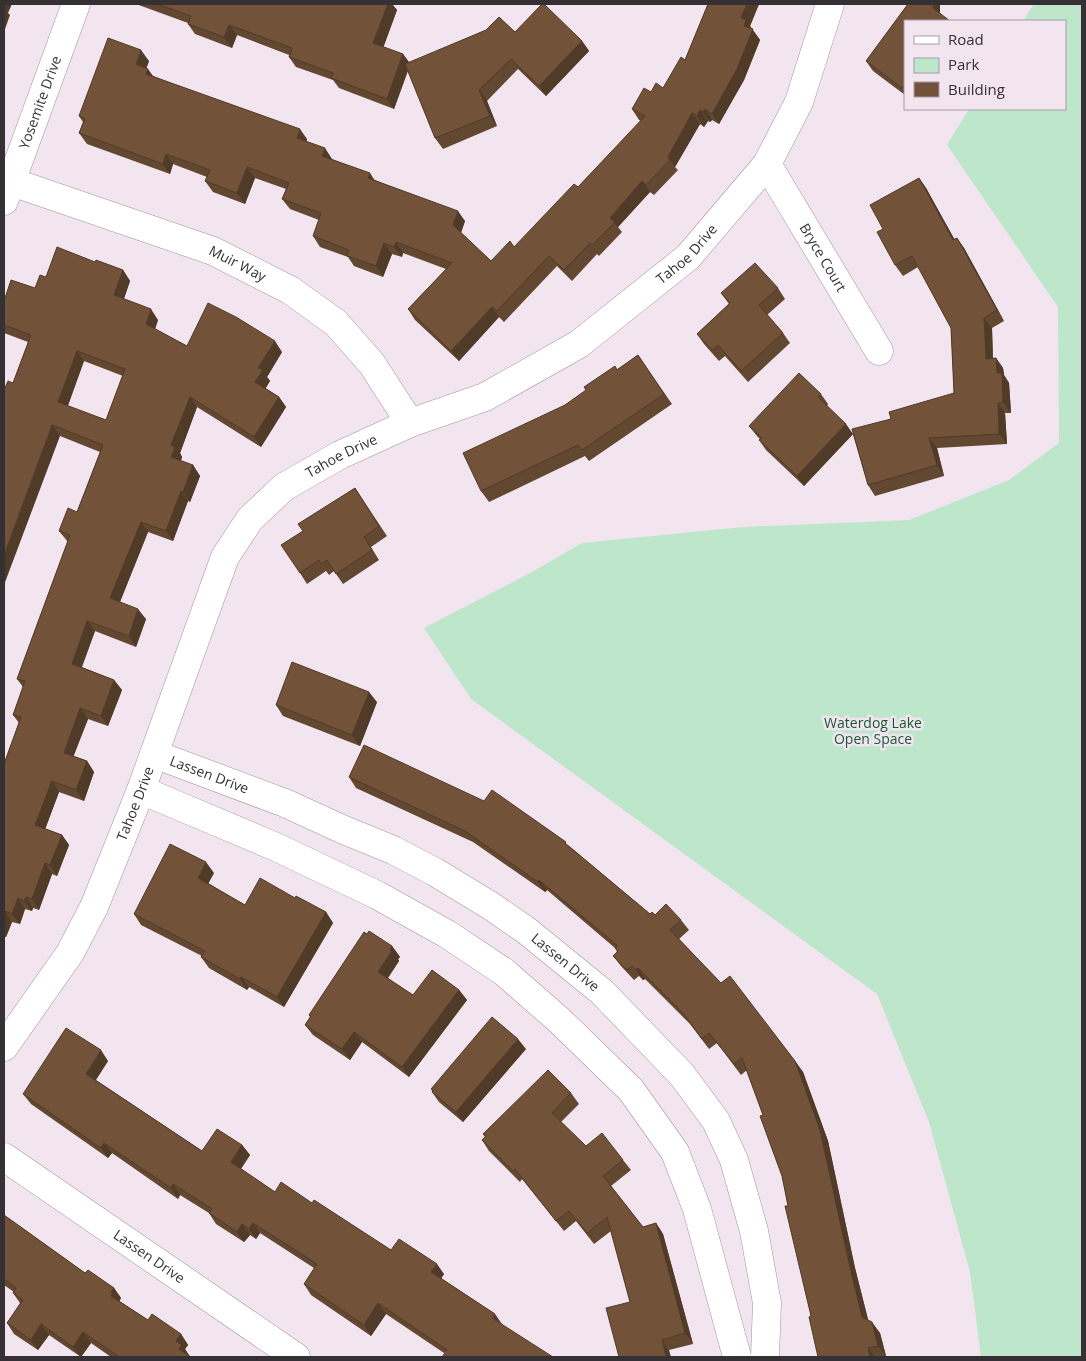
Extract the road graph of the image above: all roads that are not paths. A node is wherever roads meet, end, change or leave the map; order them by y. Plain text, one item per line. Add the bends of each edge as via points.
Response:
1 (76, 4) edge
2 (830, 4) edge
3 (767, 164) junction
4 (8, 192) edge
5 (879, 351) dead end
6 (410, 423) junction
7 (154, 754) junction
8 (140, 790) junction
9 (4, 1047) edge
10 (4, 1157) edge
11 (296, 1357) edge
12 (737, 1357) edge
13 (765, 1357) edge

1 - 4 street, Yosemite Drive
2 - 3 street, Tahoe Drive via 799,102
3 - 5 street, Bryce Court
3 - 6 street, Tahoe Drive via 688,257 579,344 485,398
4 - 6 street, Muir Way via 213,251 290,290 336,323 372,364
6 - 7 street, Tahoe Drive via 340,455 284,487 250,518 225,557
7 - 8 street, Tahoe Drive
7 - 13 street, Lassen Drive via 285,803 435,872 528,931 602,992 682,1075 716,1121 734,1160 754,1232 767,1303
8 - 9 street, Tahoe Drive via 94,907 70,953
8 - 12 street via 377,895 447,934 504,972 559,1020 631,1090 675,1152 697,1209
10 - 11 street, Lassen Drive

